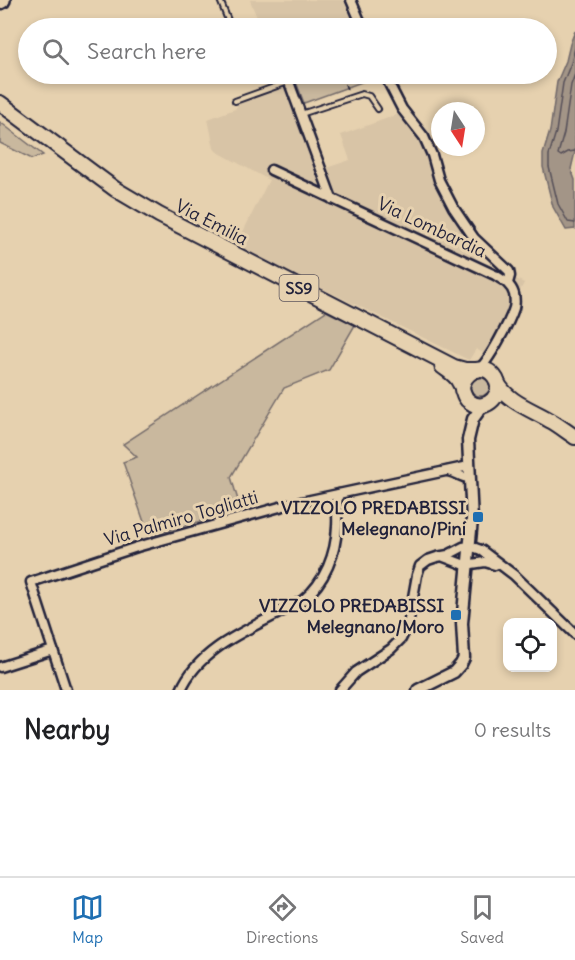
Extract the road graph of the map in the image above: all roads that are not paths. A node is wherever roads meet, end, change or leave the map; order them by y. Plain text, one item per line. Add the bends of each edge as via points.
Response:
1 (220, 0) edge
2 (351, 0) edge
3 (227, 18) edge
4 (359, 18) edge
5 (276, 84) edge
6 (290, 84) edge
7 (389, 84) edge
8 (235, 101) dead end
9 (0, 103) edge
10 (378, 110) dead end
11 (301, 114) junction
12 (271, 170) dead end
13 (332, 199) junction
14 (508, 283) junction
15 (422, 351) junction
16 (492, 352) junction
17 (477, 370) junction
18 (496, 379) junction
19 (464, 394) junction
20 (486, 405) junction
21 (528, 409) junction
22 (472, 423) junction
23 (575, 437) edge
24 (469, 466) junction
25 (448, 471) junction
26 (470, 478) junction
27 (339, 494) junction
28 (470, 546) junction
29 (441, 556) junction
30 (468, 565) junction
31 (504, 568) junction
32 (575, 634) edge
33 (54, 650) junction
34 (0, 667) edge
35 (66, 690) edge
36 (181, 690) edge
37 (340, 690) edge
38 (418, 690) edge

1 - 3 lane
2 - 4 street
5 - 8 lane
6 - 11 street
7 - 14 street via 424,137 453,207 474,238 509,271
9 - 15 main road, Via Emilia / SS9 via 88,170 150,210
10 - 11 lane via 373,99 357,94
11 - 13 street
12 - 13 street, Via Lombardia
13 - 14 street, Via Lombardia
14 - 16 street via 513,293 513,310
15 - 17 main road, Via Emilia / SS9 via 459,369
15 - 19 main road, Via Emilia / SS9 via 460,382
16 - 17 street
16 - 18 street
17 - 18 main road via 488,371
17 - 19 main road via 463,381
18 - 20 main road via 496,395
18 - 21 main road via 503,391
19 - 20 main road via 475,405
19 - 22 street
20 - 21 main road via 507,402
20 - 22 street
21 - 23 main road
22 - 24 street
24 - 25 street, Via Palmiro Togliatti
24 - 26 street
25 - 26 street, Via Palmiro Togliatti
25 - 27 street, Via Palmiro Togliatti
26 - 28 street
27 - 33 street, Via Palmiro Togliatti via 166,538 31,582
27 - 36 street via 332,556 313,591 209,653
28 - 29 street
28 - 30 street
28 - 31 street
29 - 30 street
29 - 37 street via 428,560 418,570 410,618 401,639 352,676
30 - 31 street via 485,562
30 - 38 street via 463,660 454,672
31 - 32 street
33 - 34 street
33 - 35 street

